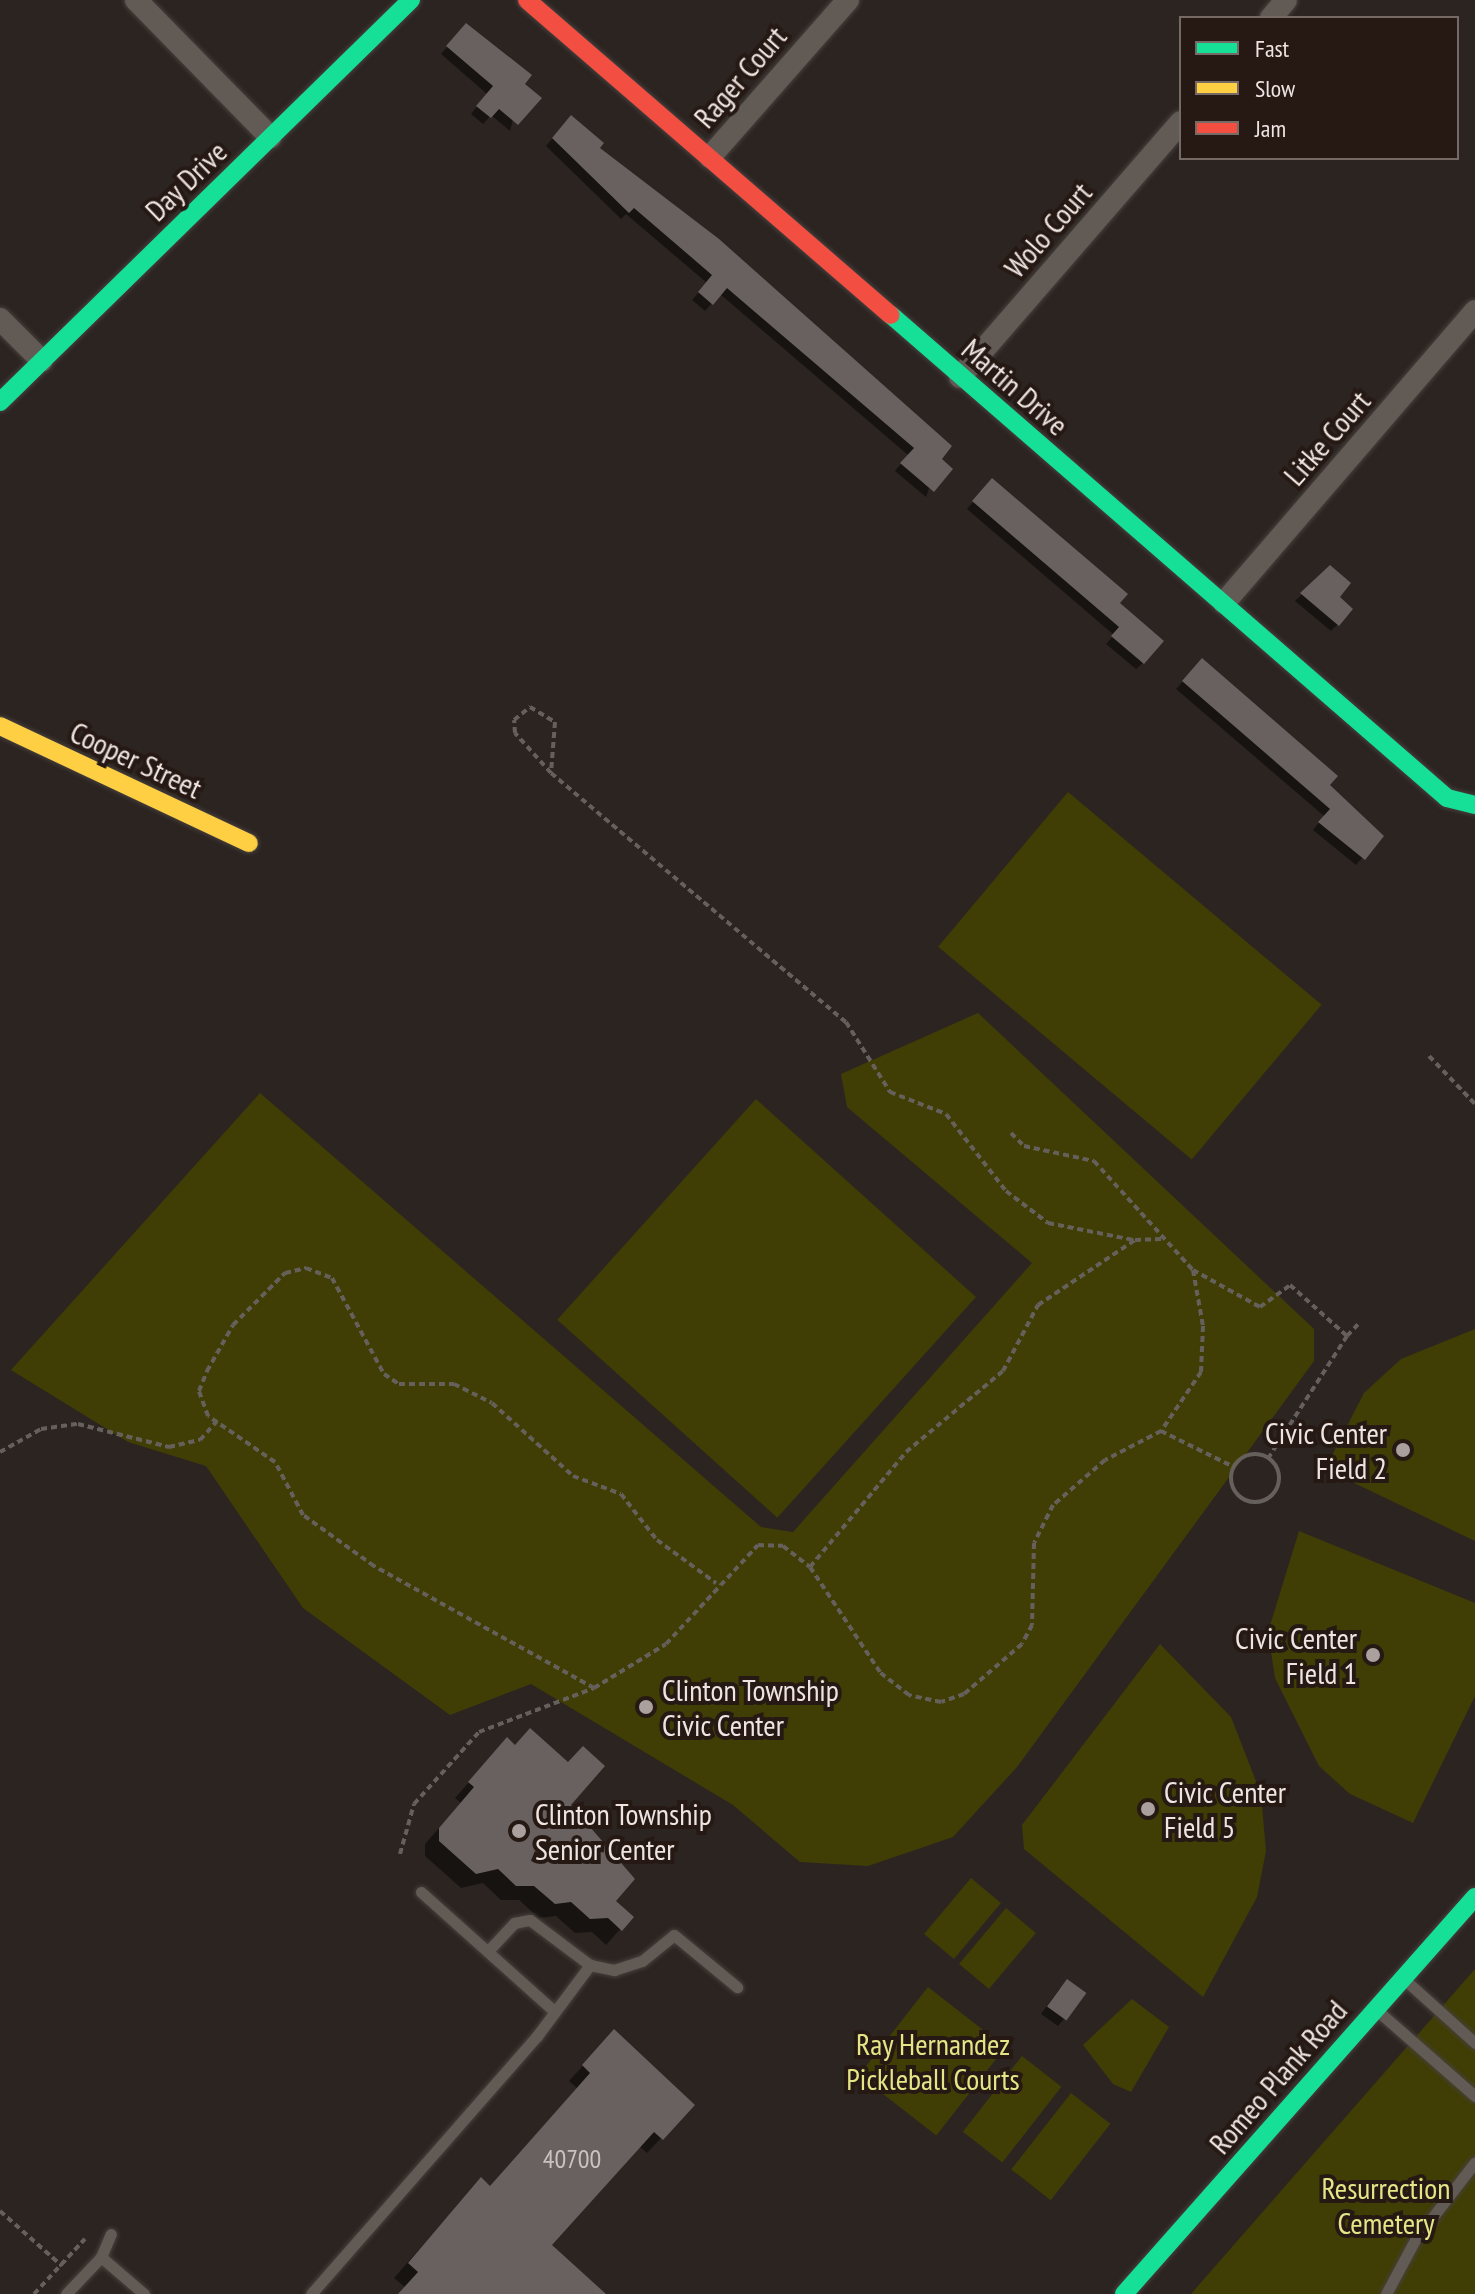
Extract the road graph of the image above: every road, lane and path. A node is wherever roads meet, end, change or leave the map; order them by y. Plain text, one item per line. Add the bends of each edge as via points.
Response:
1 (136, 0) edge
2 (411, 0) edge
3 (527, 0) edge
4 (848, 0) edge
5 (1286, 0) edge
6 (1273, 16) edge
7 (1179, 124) edge
8 (270, 137) junction
9 (710, 157) junction
10 (1475, 311) edge
11 (0, 319) edge
12 (42, 361) junction
13 (960, 377) junction
14 (0, 402) edge
15 (1224, 603) junction
16 (0, 726) edge
17 (551, 773) junction
18 (1474, 806) edge
19 (249, 843) dead end
20 (1429, 1056) dead end
21 (1475, 1104) edge
22 (1011, 1133) dead end
23 (1161, 1239) junction
24 (1135, 1240) junction
25 (1193, 1270) junction
26 (1358, 1324) dead end
27 (1347, 1336) junction
28 (217, 1421) junction
29 (1161, 1431) junction
30 (0, 1452) edge
31 (1269, 1457) junction
32 (1234, 1467) junction
33 (810, 1567) junction
34 (716, 1583) junction
35 (594, 1688) junction
36 (400, 1854) dead end
37 (421, 1892) dead end
38 (1475, 1897) edge
39 (488, 1951) junction
40 (590, 1965) junction
41 (1403, 1977) junction
42 (737, 1987) dead end
43 (552, 2009) junction
44 (1376, 2009) junction
45 (1475, 2043) edge
46 (1475, 2096) edge
47 (1475, 2162) edge
48 (0, 2211) edge
49 (111, 2234) dead end
50 (85, 2239) dead end
51 (101, 2257) junction
52 (62, 2266) junction
53 (34, 2294) edge
54 (66, 2294) edge
55 (144, 2294) edge
56 (311, 2294) edge
57 (1124, 2294) edge
58 (1386, 2294) edge

1 - 8 street
2 - 8 street, Day Drive
3 - 9 street, Martin Drive
4 - 9 street, Rager Court
5 - 6 street
7 - 13 street, Wolo Court
8 - 12 street, Day Drive
9 - 13 street, Martin Drive
10 - 15 street, Litke Court
11 - 12 street
12 - 14 street, Day Drive
13 - 15 street, Martin Drive
15 - 18 street, Martin Drive via 1447,798
16 - 19 street, Cooper Street
17 - 17 path via 515,733 514,720 530,707 555,722
17 - 24 path via 846,1022 890,1092 946,1114 1024,1207 1079,1233
20 - 21 path
22 - 23 path via 1024,1146 1094,1161 1140,1205
23 - 24 path
23 - 25 path
24 - 33 path via 1038,1305 1003,1371 906,1452
25 - 27 path via 1260,1307 1290,1285
25 - 29 path via 1203,1326 1201,1372
26 - 27 path
27 - 31 path
28 - 30 path via 200,1440 169,1447 78,1424 41,1429
28 - 34 path via 199,1391 233,1325 285,1273 321,1270 340,1289 384,1374 399,1384 454,1384 492,1403 573,1476 621,1494 657,1540
28 - 35 path via 275,1462 303,1515 374,1566
29 - 32 path
29 - 33 path via 1105,1460 1053,1505 1034,1543 1029,1633 964,1694 941,1702 909,1695 880,1672
31 - 32 path via 1247,1455
31 - 32 path via 1280,1478 1262,1502 1235,1492
33 - 34 path via 783,1546 758,1545
34 - 35 path via 666,1644
35 - 36 path via 479,1732 414,1804
37 - 39 lane
38 - 41 street, Romeo Plank Road
39 - 40 lane via 514,1923 530,1920
39 - 43 lane
40 - 42 lane via 630,1967 674,1935
40 - 43 lane
41 - 44 street, Romeo Plank Road
41 - 45 lane
43 - 56 lane via 537,2036
44 - 46 lane
44 - 57 street, Romeo Plank Road
47 - 58 lane via 1415,2240
48 - 52 path
49 - 51 lane
50 - 52 path
51 - 54 lane
51 - 55 lane
52 - 53 path

